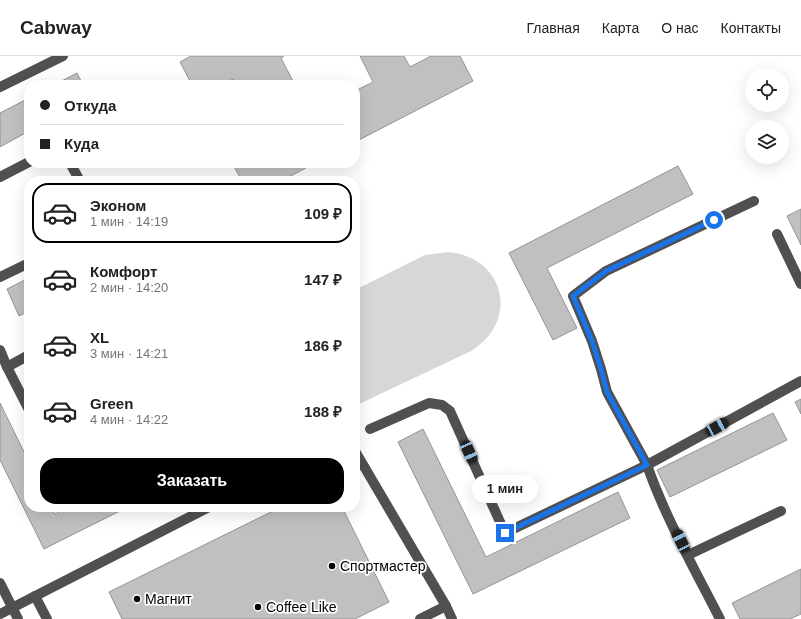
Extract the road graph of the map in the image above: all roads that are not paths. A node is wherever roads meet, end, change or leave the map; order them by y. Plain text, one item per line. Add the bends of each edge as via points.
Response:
1 (63, 56) edge
2 (0, 86) edge
3 (24, 165) edge
4 (0, 177) edge
5 (754, 201) dead end
6 (777, 234) dead end
7 (24, 265) edge
8 (0, 276) edge
9 (801, 284) edge
10 (0, 350) edge
11 (24, 358) edge
12 (7, 366) junction
13 (801, 381) edge
14 (24, 400) edge
15 (370, 429) dead end
16 (360, 460) edge
17 (647, 465) junction
18 (781, 511) dead end
19 (199, 512) edge
20 (688, 555) junction
21 (0, 583) edge
22 (35, 596) junction
23 (446, 606) junction
24 (12, 608) junction
25 (0, 614) edge
26 (18, 619) edge
27 (47, 619) edge
28 (420, 619) edge
29 (452, 619) edge
30 (720, 619) edge

1 - 2 street
3 - 4 street
5 - 17 street via 606,271 573,296 594,348 607,392
6 - 9 street
7 - 8 street
10 - 12 street
11 - 12 street
12 - 14 street
13 - 17 street
15 - 17 street via 429,403 442,405 450,411 505,533
16 - 23 street
17 - 20 street via 653,483
18 - 20 street
19 - 22 street
20 - 30 street
21 - 24 street
22 - 24 street
22 - 27 street
23 - 28 street
23 - 29 street
24 - 25 street
24 - 26 street

